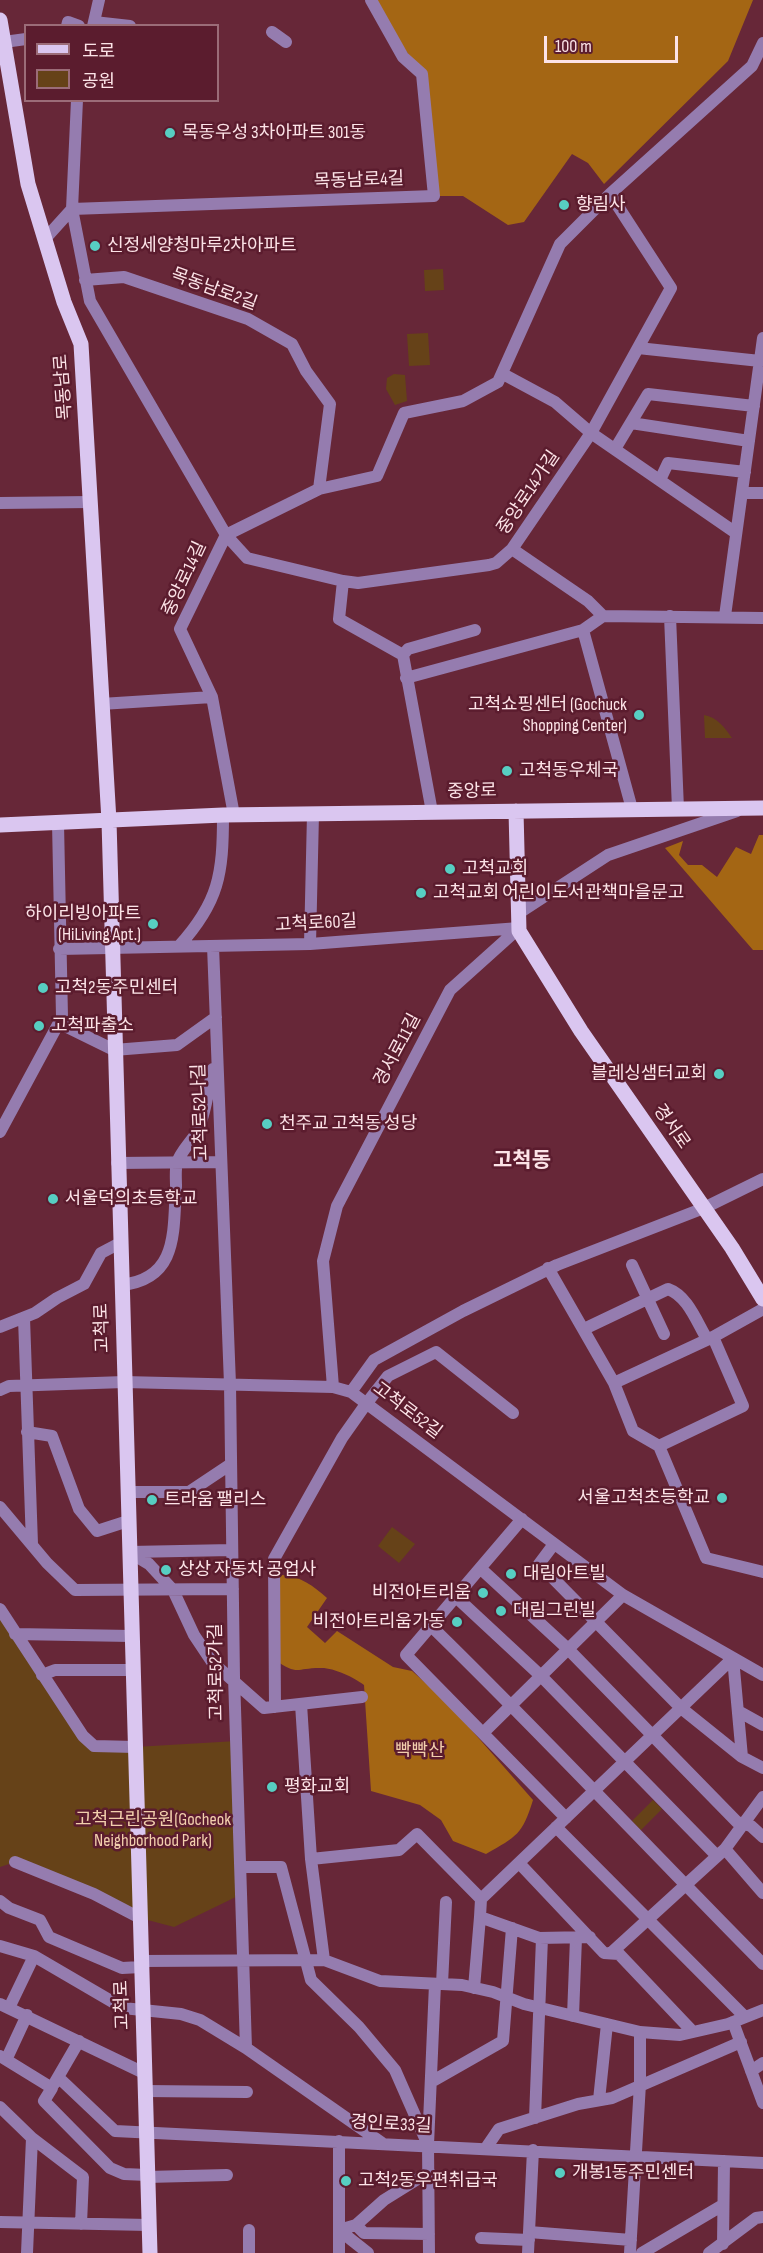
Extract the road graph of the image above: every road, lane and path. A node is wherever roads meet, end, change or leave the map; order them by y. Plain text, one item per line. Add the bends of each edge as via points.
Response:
1 (99, 0) edge
2 (371, 0) edge
3 (0, 20) edge
4 (93, 24) edge
5 (272, 32) dead end
6 (24, 39) edge
7 (4, 42) junction
8 (286, 42) dead end
9 (763, 43) edge
10 (77, 102) edge
11 (610, 194) junction
12 (72, 209) junction
13 (44, 240) junction
14 (85, 280) junction
15 (763, 338) edge
16 (638, 348) junction
17 (761, 359) edge
18 (503, 374) junction
19 (754, 406) junction
20 (757, 422) edge
21 (631, 423) junction
22 (591, 433) junction
23 (749, 441) junction
24 (615, 449) junction
25 (745, 472) junction
26 (660, 480) junction
27 (319, 489) junction
28 (742, 493) junction
29 (763, 493) edge
30 (44, 495) dead end
31 (75, 502) junction
32 (91, 502) junction
33 (0, 503) edge
34 (736, 533) junction
35 (226, 535) junction
36 (512, 549) junction
37 (343, 581) junction
38 (603, 616) junction
39 (670, 616) junction
40 (725, 616) junction
41 (763, 618) edge
42 (476, 630) dead end
43 (583, 630) junction
44 (403, 655) junction
45 (406, 678) junction
46 (212, 697) junction
47 (101, 704) junction
48 (746, 808) junction
49 (763, 808) edge
50 (633, 809) junction
51 (678, 809) junction
52 (516, 811) junction
53 (432, 812) junction
54 (313, 814) junction
55 (229, 815) junction
56 (109, 821) junction
57 (58, 823) junction
58 (0, 825) edge
59 (519, 924) junction
60 (310, 944) junction
61 (179, 946) junction
62 (213, 946) junction
63 (111, 947) junction
64 (59, 949) junction
65 (216, 1017) junction
66 (59, 1023) junction
67 (114, 1050) junction
68 (217, 1054) junction
69 (0, 1132) edge
70 (177, 1162) junction
71 (221, 1162) junction
72 (117, 1163) junction
73 (763, 1179) edge
74 (704, 1208) junction
75 (120, 1243) junction
76 (632, 1265) dead end
77 (548, 1268) junction
78 (121, 1284) junction
79 (646, 1299) junction
80 (763, 1299) edge
81 (763, 1309) edge
82 (24, 1318) junction
83 (0, 1327) edge
84 (584, 1329) junction
85 (664, 1335) dead end
86 (710, 1338) junction
87 (124, 1382) junction
88 (614, 1383) junction
89 (230, 1384) junction
90 (26, 1386) junction
91 (333, 1387) junction
92 (0, 1390) edge
93 (351, 1392) junction
94 (366, 1404) junction
95 (513, 1413) dead end
96 (27, 1432) junction
97 (659, 1446) junction
98 (231, 1464) junction
99 (127, 1492) junction
100 (0, 1507) edge
101 (522, 1519) junction
102 (128, 1521) junction
103 (32, 1544) junction
104 (554, 1544) junction
105 (232, 1550) junction
106 (129, 1552) junction
107 (480, 1569) junction
108 (763, 1572) edge
109 (233, 1589) junction
110 (130, 1590) junction
111 (173, 1590) junction
112 (623, 1595) junction
113 (456, 1597) junction
114 (0, 1609) edge
115 (596, 1622) junction
116 (431, 1626) junction
117 (15, 1634) junction
118 (131, 1636) junction
119 (568, 1649) junction
120 (733, 1658) junction
121 (132, 1670) junction
122 (42, 1675) junction
123 (763, 1675) edge
124 (541, 1676) junction
125 (235, 1684) junction
126 (363, 1697) dead end
127 (301, 1704) junction
128 (512, 1705) junction
129 (275, 1707) junction
130 (681, 1708) junction
131 (738, 1711) junction
132 (763, 1725) edge
133 (483, 1733) junction
134 (652, 1735) junction
135 (135, 1747) junction
136 (742, 1757) junction
137 (624, 1762) junction
138 (763, 1768) edge
139 (593, 1792) junction
140 (763, 1797) edge
141 (561, 1822) junction
142 (744, 1823) junction
143 (763, 1837) edge
144 (721, 1853) junction
145 (311, 1859) junction
146 (15, 1862) dead end
147 (519, 1863) junction
148 (241, 1867) junction
149 (685, 1885) junction
150 (763, 1893) edge
151 (481, 1899) junction
152 (0, 1900) edge
153 (446, 1902) dead end
154 (480, 1917) junction
155 (140, 1918) junction
156 (647, 1919) junction
157 (512, 1928) junction
158 (542, 1938) junction
159 (576, 1938) junction
160 (590, 1938) junction
161 (0, 1946) edge
162 (611, 1953) junction
163 (34, 1956) junction
164 (244, 1959) junction
165 (305, 1960) junction
166 (324, 1960) junction
167 (141, 1964) junction
168 (763, 1964) edge
169 (438, 1984) junction
170 (474, 1988) junction
171 (507, 1998) junction
172 (5, 2006) edge
173 (539, 2008) junction
174 (142, 2009) junction
175 (763, 2010) edge
176 (27, 2015) junction
177 (573, 2016) junction
178 (739, 2020) junction
179 (607, 2024) junction
180 (640, 2032) junction
181 (693, 2032) junction
182 (79, 2041) junction
183 (741, 2042) junction
184 (246, 2048) junction
185 (3, 2057) edge
186 (763, 2063) edge
187 (752, 2071) junction
188 (144, 2073) junction
189 (55, 2082) junction
190 (431, 2082) junction
191 (640, 2084) junction
192 (145, 2091) junction
193 (248, 2092) dead end
194 (599, 2100) junction
195 (763, 2103) edge
196 (0, 2107) edge
197 (535, 2118) junction
198 (146, 2132) junction
199 (32, 2138) junction
200 (339, 2141) junction
201 (382, 2143) junction
202 (428, 2145) junction
203 (486, 2148) junction
204 (533, 2150) junction
205 (635, 2156) junction
206 (724, 2161) junction
207 (763, 2163) edge
208 (429, 2172) junction
209 (227, 2175) dead end
210 (147, 2176) junction
211 (723, 2205) junction
212 (763, 2217) edge
213 (0, 2222) edge
214 (28, 2223) junction
215 (81, 2224) junction
216 (149, 2225) junction
217 (356, 2225) junction
218 (249, 2230) dead end
219 (339, 2230) junction
220 (429, 2234) junction
221 (482, 2238) dead end
222 (529, 2242) edge
223 (723, 2244) junction
224 (630, 2247) edge
225 (27, 2253) edge
226 (150, 2253) edge
227 (249, 2253) edge
228 (339, 2253) edge
229 (368, 2253) edge
230 (429, 2253) edge
231 (642, 2253) edge
232 (709, 2253) edge

1 - 4 street
2 - 12 street, 목동남로4길 via 404,57 422,74 434,196
3 - 7 main road, 목동남로
5 - 8 street
6 - 7 street
7 - 13 main road, 목동남로 via 27,184
9 - 11 street via 752,66
10 - 12 street
11 - 16 street, 중앙로14가길 via 671,288
11 - 18 street via 560,243
12 - 13 street
12 - 14 street
13 - 32 main road, 목동남로 via 81,344
14 - 27 street, 목동남로2길 via 124,277 248,319 292,344 330,404
14 - 35 street, 중앙로14길 via 90,301
15 - 17 street
16 - 17 street
16 - 22 street, 중앙로14가길
17 - 19 street
18 - 22 street via 555,402
18 - 27 street via 498,382 464,400 404,413 377,476
19 - 20 street
19 - 21 street via 648,394
20 - 23 street
21 - 23 street
21 - 24 street
22 - 24 street
22 - 36 street, 중앙로14가길
23 - 25 street
24 - 26 street
25 - 26 street via 668,464
25 - 28 street
26 - 34 street
27 - 35 street
28 - 29 street
28 - 34 street
30 - 31 street
31 - 32 street
31 - 33 street
32 - 47 main road, 목동남로
34 - 40 street
35 - 37 street, 중앙로14가길 via 247,558
35 - 46 street, 중앙로14길 via 180,629
36 - 37 street, 중앙로14가길 via 489,565 358,583
36 - 38 street via 588,601
37 - 44 street via 339,620
38 - 39 street
38 - 43 street
39 - 40 street
39 - 51 street
40 - 41 street
42 - 44 street via 408,649
43 - 45 street
43 - 50 street
44 - 45 street
45 - 53 street
46 - 47 street
46 - 55 street, 중앙로14길
47 - 56 main road, 목동남로
48 - 49 main road, 중앙로
48 - 51 main road, 중앙로
48 - 59 street via 608,855
50 - 51 main road, 중앙로
50 - 52 main road, 중앙로
52 - 53 main road, 중앙로
52 - 59 main road
53 - 54 main road, 중앙로
54 - 55 main road, 중앙로
54 - 60 street
55 - 56 main road, 중앙로
55 - 61 street, 중앙로14길 via 223,858 209,909
56 - 57 main road, 중앙로
56 - 63 main road, 고척로
57 - 58 main road, 중앙로
57 - 64 street
59 - 60 street, 고척로60길
59 - 74 main road, 경서로 via 581,1031
59 - 91 street, 경서로11길 via 450,990 337,1206 323,1261
60 - 62 street, 고척로60길
61 - 62 street, 고척로60길
61 - 63 street, 고척로60길
62 - 65 street, 고척로52나길
63 - 64 street
63 - 67 main road, 고척로
64 - 66 street
65 - 67 street via 177,1045
65 - 68 street, 고척로52나길
66 - 67 street
66 - 69 street
67 - 72 main road, 고척로
68 - 70 street via 198,1130
68 - 71 street, 고척로52나길
70 - 71 street
70 - 72 street
70 - 78 street via 169,1253 162,1266 145,1279
71 - 89 street, 고척로52나길
72 - 75 main road, 고척로
73 - 74 street
74 - 77 street
74 - 80 main road, 경서로
75 - 78 main road, 고척로
75 - 82 street via 101,1254 84,1284
76 - 79 street
77 - 84 street
77 - 93 street via 374,1360
78 - 87 main road, 고척로
79 - 84 street
79 - 85 street
79 - 86 street via 668,1289 676,1292
81 - 86 street
82 - 83 street
82 - 90 street
84 - 88 street
86 - 88 street
86 - 97 street via 743,1406
87 - 89 street, 고척로52길
87 - 90 street, 고척로52길
87 - 99 main road, 고척로
88 - 97 street via 633,1431
89 - 91 street, 고척로52길
89 - 98 street, 고척로52가길
90 - 92 street, 고척로52길
90 - 96 street
91 - 93 street, 고척로52길
93 - 94 street, 고척로52길
94 - 95 street via 388,1376 436,1352
94 - 101 street, 고척로52길
94 - 129 street via 342,1438 274,1559
96 - 102 street via 52,1436 79,1509 97,1531
96 - 103 street
97 - 108 street via 706,1558
98 - 99 street via 189,1492
98 - 105 street, 고척로52가길
99 - 102 main road, 고척로
100 - 103 street
101 - 104 street, 고척로52길
101 - 107 street
102 - 106 main road, 고척로
103 - 110 street via 75,1590
104 - 112 street, 고척로52길
104 - 115 street via 539,1564
105 - 106 street
105 - 109 street, 고척로52가길
106 - 110 main road, 고척로
106 - 111 street via 149,1564
107 - 113 street
107 - 119 street
109 - 111 street
109 - 125 street, 고척로52가길
110 - 111 street
110 - 118 main road, 고척로
111 - 125 street via 194,1635
112 - 115 street
112 - 120 street, 고척로52길
113 - 116 street
113 - 124 street
114 - 117 street
115 - 119 street
115 - 130 street
116 - 128 street
116 - 133 street via 406,1655
117 - 118 street
117 - 122 street
118 - 121 main road, 고척로
119 - 124 street
119 - 134 street
120 - 123 street, 고척로52길
120 - 130 street
120 - 131 street
121 - 122 street via 55,1670
121 - 135 main road, 고척로
122 - 135 street via 94,1746
124 - 128 street
124 - 137 street
125 - 129 street via 264,1708
125 - 148 street, 고척로52가길
126 - 127 street
127 - 129 street
127 - 145 street
128 - 133 street
128 - 139 street
130 - 134 street
130 - 136 street
131 - 132 street
131 - 136 street
133 - 141 street
134 - 137 street
134 - 142 street via 737,1822
135 - 155 main road, 고척로
136 - 138 street
137 - 139 street
137 - 144 street
139 - 141 street
139 - 149 street
140 - 142 street
141 - 147 street
141 - 156 street
142 - 143 street
142 - 144 street
144 - 149 street
144 - 150 street
145 - 151 street via 399,1850 417,1834
145 - 166 street
146 - 155 street via 94,1894
147 - 151 street
147 - 160 street
148 - 164 street, 고척로52가길
148 - 165 street via 280,1867
149 - 156 street
149 - 168 street
151 - 154 street
152 - 167 street via 9,1908 40,1920 49,1937 122,1968
153 - 169 street
154 - 157 street
154 - 170 street
155 - 167 main road, 고척로
156 - 162 street
156 - 178 street
157 - 158 street
157 - 171 street
158 - 159 street
158 - 173 street
159 - 160 street
159 - 177 street
160 - 162 street via 604,1953
161 - 163 street
162 - 181 street via 619,1954
163 - 172 street
163 - 174 street via 123,2008
164 - 165 street
164 - 167 street
164 - 184 street, 고척로52가길
165 - 166 street
165 - 202 street via 311,1980 320,1992 359,2027 394,2070
166 - 169 street via 380,1981
167 - 174 main road, 고척로
169 - 170 street
169 - 190 street
170 - 171 street
171 - 173 street
171 - 190 street via 503,2042
172 - 176 street
173 - 177 street
173 - 197 street
174 - 184 street via 200,2020
174 - 188 main road, 고척로
175 - 178 street
176 - 182 street
176 - 185 street
177 - 179 street
178 - 181 street
178 - 183 street
179 - 180 street
179 - 194 street
180 - 181 street
180 - 191 street
182 - 188 street
182 - 189 street
183 - 187 street
183 - 191 street
184 - 201 street
185 - 189 street
186 - 187 street
187 - 195 street
188 - 192 main road, 고척로
189 - 198 street via 116,2131
189 - 210 street via 44,2101 110,2168
190 - 202 street
191 - 194 street
191 - 205 street
192 - 193 street
192 - 198 main road, 고척로
194 - 197 street
196 - 199 street
197 - 203 street via 499,2129
198 - 200 street, 경인로33길
198 - 210 main road, 고척로
199 - 214 street
199 - 215 street via 83,2177
200 - 201 street, 경인로33길
200 - 219 street
201 - 202 street, 경인로33길
202 - 203 street, 경인로33길
202 - 208 street
203 - 204 street, 경인로33길
204 - 205 street, 경인로33길
204 - 222 street
205 - 206 street, 경인로33길
205 - 224 street
206 - 207 street, 경인로33길
206 - 211 street
208 - 217 street via 384,2200
208 - 220 street
209 - 210 street
210 - 216 main road, 고척로
211 - 223 street
211 - 231 street
212 - 223 street via 756,2218
213 - 214 street
214 - 215 street
214 - 225 street
215 - 216 street
216 - 226 main road, 고척로
217 - 219 street
217 - 220 street via 364,2233
218 - 227 street
219 - 228 street
219 - 229 street
220 - 230 street
221 - 222 street
222 - 224 street
223 - 232 street

